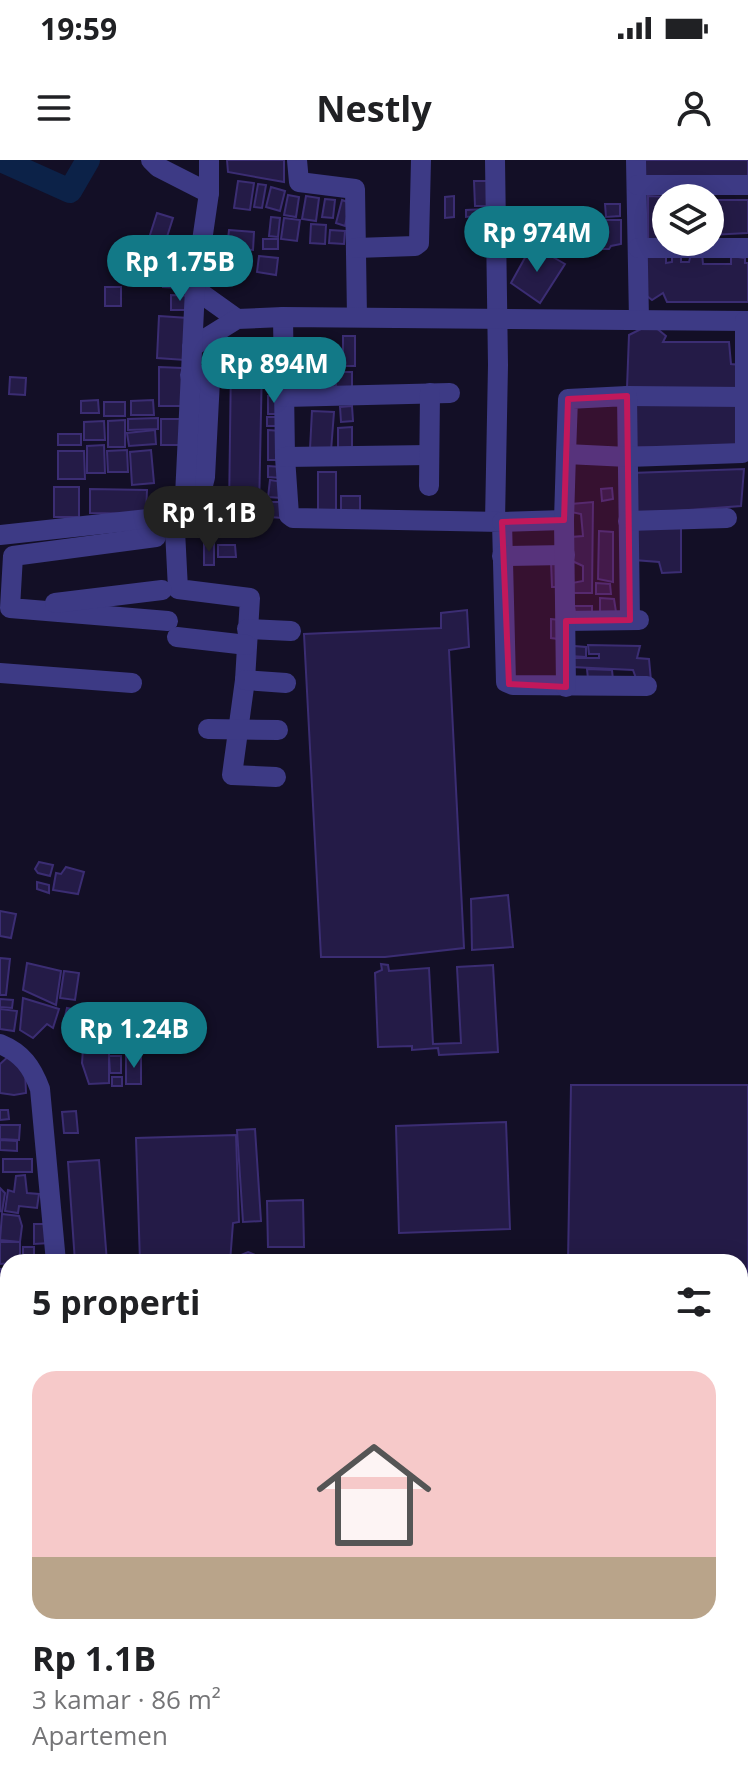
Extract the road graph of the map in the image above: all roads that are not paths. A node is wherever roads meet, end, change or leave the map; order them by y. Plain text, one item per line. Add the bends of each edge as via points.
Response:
1 (151, 160) edge
2 (209, 160) edge
3 (297, 160) edge
4 (421, 160) edge
5 (495, 160) edge
6 (636, 160) edge
7 (637, 185) junction
8 (748, 185) edge
9 (209, 193) junction
10 (356, 248) junction
11 (638, 248) junction
12 (748, 248) edge
13 (195, 289) junction
14 (283, 317) junction
15 (357, 317) junction
16 (497, 318) junction
17 (237, 319) junction
18 (639, 320) junction
19 (746, 321) edge
20 (192, 347) junction
21 (627, 396) junction
22 (285, 397) junction
23 (745, 397) junction
24 (566, 454) junction
25 (429, 455) junction
26 (285, 457) junction
27 (628, 457) junction
28 (429, 486) dead end
29 (180, 504) junction
30 (727, 518) dead end
31 (564, 520) junction
32 (498, 521) junction
33 (628, 521) junction
34 (0, 535) edge
35 (156, 537) dead end
36 (565, 555) junction
37 (502, 556) junction
38 (162, 590) dead end
39 (5, 608) edge
40 (566, 621) junction
41 (291, 631) dead end
42 (247, 637) junction
43 (0, 673) edge
44 (245, 680) junction
45 (132, 683) dead end
46 (286, 683) dead end
47 (647, 686) dead end
48 (566, 687) junction
49 (208, 729) dead end
50 (237, 729) junction
51 (278, 730) dead end
52 (276, 777) dead end
53 (0, 1044) edge
54 (55, 1254) edge

1 - 9 street
2 - 9 street
3 - 10 street via 299,182 355,189
4 - 10 street via 419,243
5 - 16 street
6 - 7 street
7 - 8 street
7 - 11 street
9 - 13 street
10 - 15 street
11 - 12 street
11 - 18 street
13 - 17 street
13 - 20 street
14 - 15 street
14 - 17 street
14 - 22 street
15 - 16 street
16 - 18 street
16 - 32 street
17 - 20 street
18 - 19 street
19 - 23 street
20 - 29 street
21 - 23 street
21 - 24 street via 568,399
21 - 27 street
22 - 25 street via 440,393
22 - 26 street
23 - 27 street via 745,448 739,455
24 - 27 street
24 - 31 street
25 - 26 street
25 - 28 street
26 - 32 street via 287,511 293,518
27 - 33 street
29 - 34 street via 166,517
29 - 42 street via 178,589 250,598
30 - 33 street
31 - 32 street
31 - 36 street
32 - 37 street
33 - 40 street via 635,620
35 - 39 street via 13,556
36 - 37 street
36 - 40 street
37 - 48 street via 506,682
38 - 39 street
39 - 42 street
40 - 48 street
41 - 42 street
42 - 44 street
43 - 45 street
44 - 46 street
44 - 50 street
47 - 48 street
49 - 50 street
50 - 51 street
50 - 52 street via 232,775
53 - 54 street via 24,1058 40,1089

